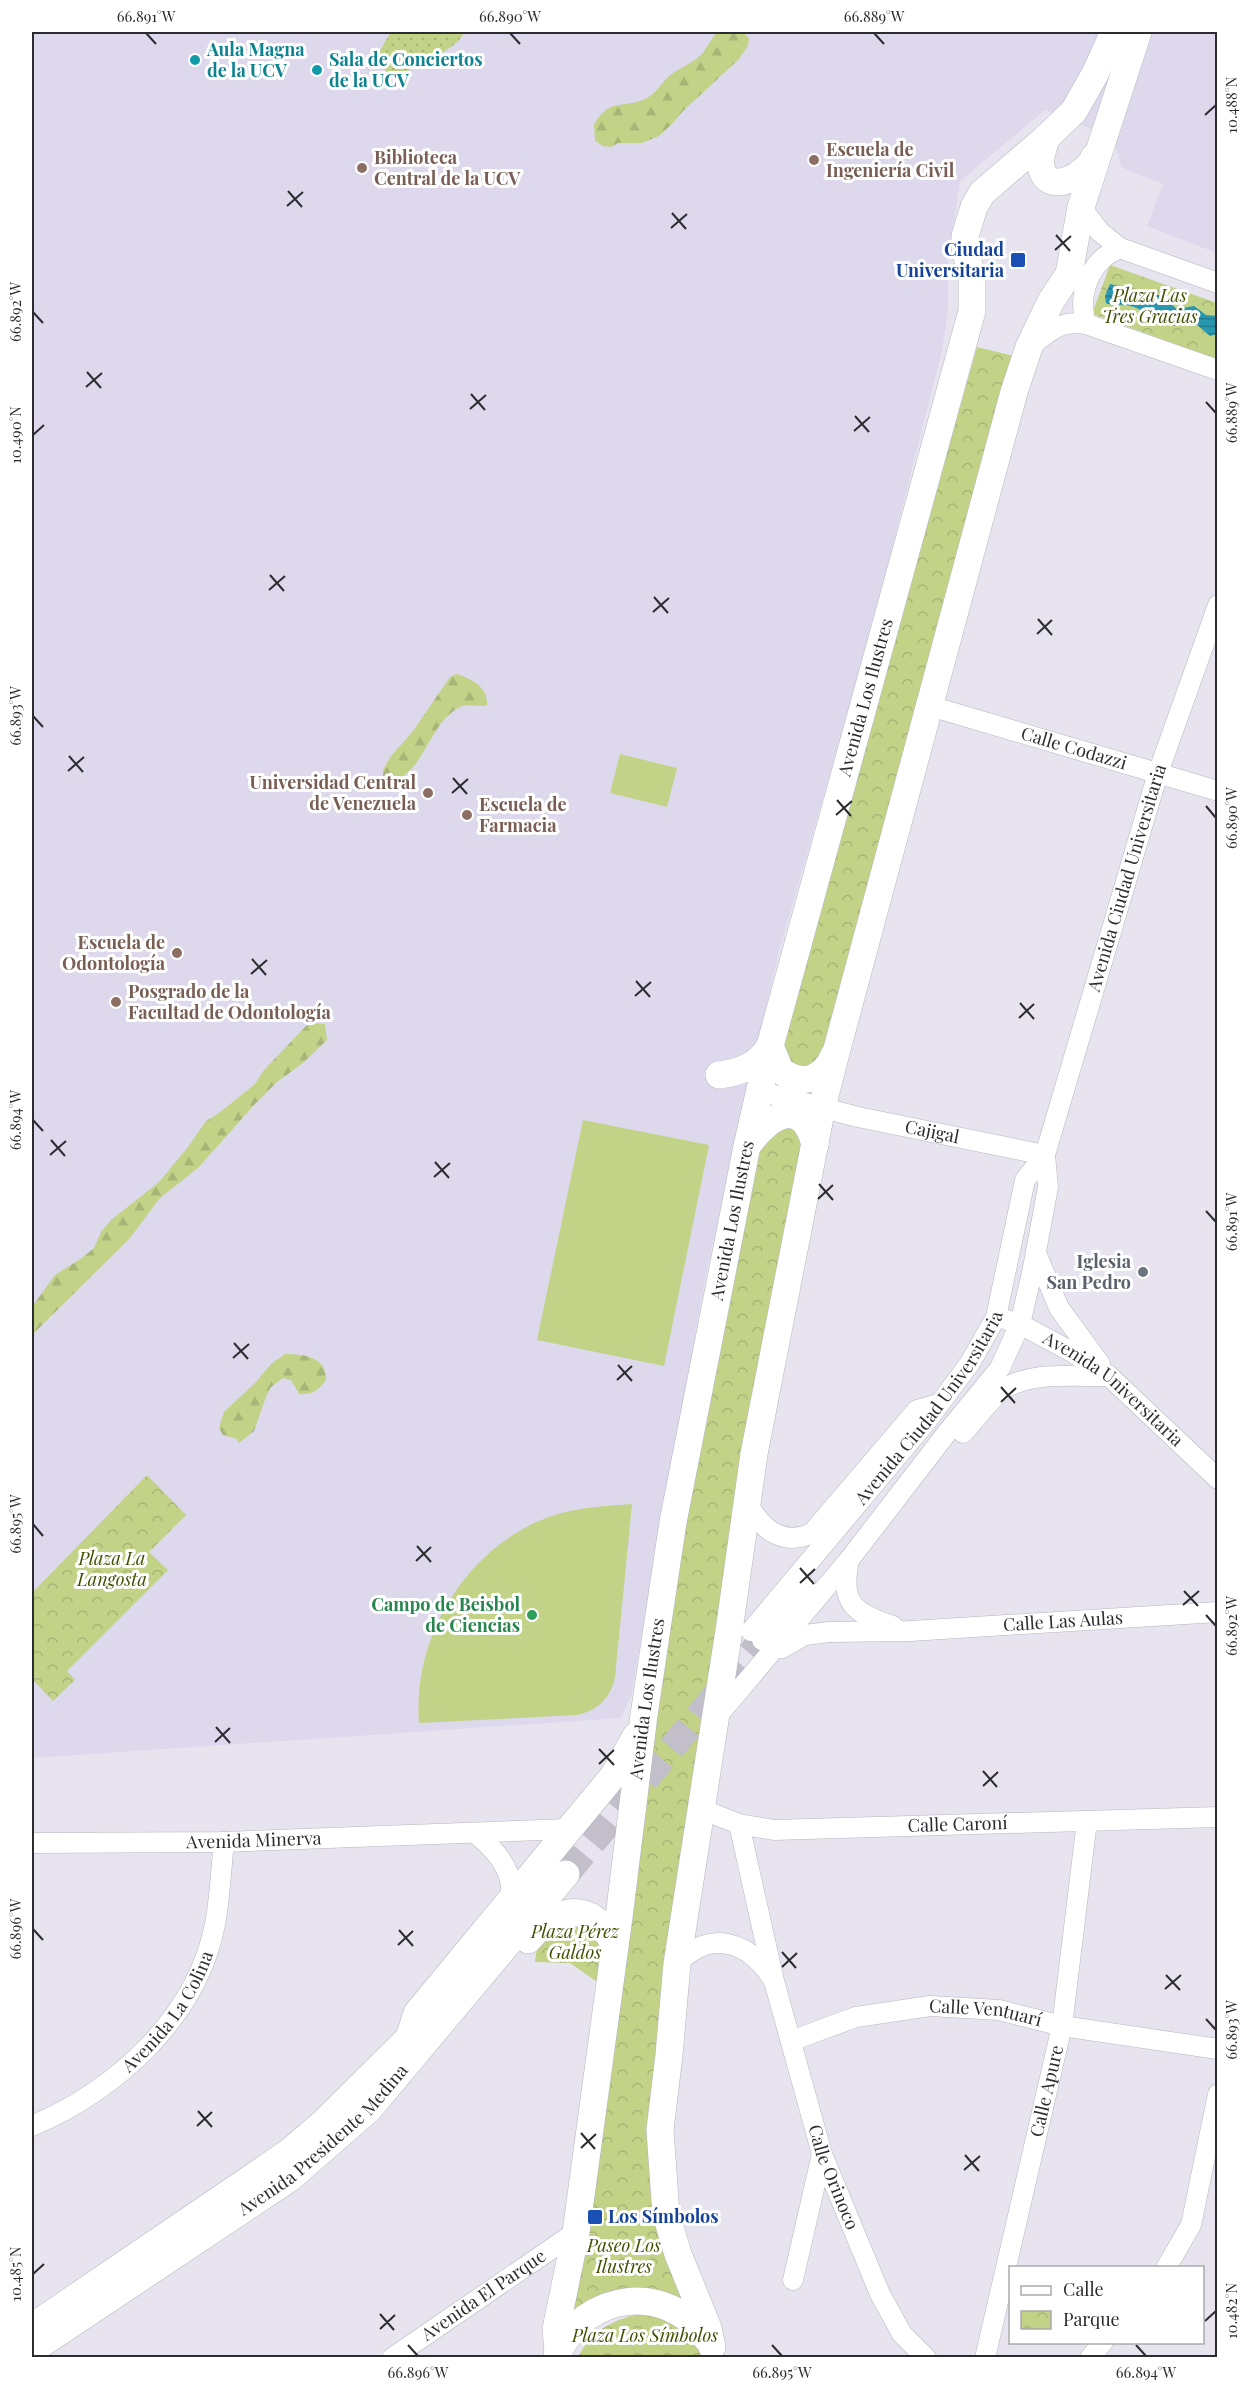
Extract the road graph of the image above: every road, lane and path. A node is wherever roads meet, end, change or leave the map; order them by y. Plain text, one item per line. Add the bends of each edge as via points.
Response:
1 (1114, 32) edge
2 (1138, 32) edge
3 (1106, 131) junction
4 (1046, 138) junction
5 (1082, 207) junction
6 (1120, 248) junction
7 (1218, 283) edge
8 (1086, 324) junction
9 (1029, 347) junction
10 (1218, 370) edge
11 (1218, 605) edge
12 (930, 706) junction
13 (1158, 773) junction
14 (1218, 791) edge
15 (770, 1046) junction
16 (837, 1049) junction
17 (719, 1075) dead end
18 (759, 1091) junction
19 (822, 1107) junction
20 (816, 1145) junction
21 (747, 1146) junction
22 (1045, 1155) junction
23 (1036, 1251) junction
24 (996, 1317) junction
25 (1020, 1324) junction
26 (1109, 1376) junction
27 (938, 1404) junction
28 (1218, 1479) edge
29 (747, 1502) junction
30 (849, 1560) junction
31 (1218, 1612) edge
32 (910, 1631) junction
33 (761, 1642) junction
34 (644, 1715) junction
35 (714, 1720) junction
36 (701, 1809) junction
37 (1218, 1817) edge
38 (1087, 1821) junction
39 (739, 1824) junction
40 (568, 1829) junction
41 (476, 1834) junction
42 (224, 1842) junction
43 (32, 1843) edge
44 (561, 1869) tunnel mouth
45 (510, 1899) junction
46 (615, 1945) junction
47 (677, 1964) junction
48 (774, 1980) junction
49 (1062, 2026) junction
50 (791, 2041) junction
51 (415, 2042) junction
52 (1218, 2049) edge
53 (1218, 2094) edge
54 (32, 2126) edge
55 (822, 2154) junction
56 (576, 2232) junction
57 (1167, 2266) edge
58 (794, 2280) dead end
59 (32, 2327) edge
60 (1102, 2344) edge
61 (32, 2350) edge
62 (716, 2352) edge
63 (557, 2355) edge
64 (392, 2358) edge
65 (926, 2358) edge
66 (985, 2358) edge
67 (1090, 2358) edge

1 - 4 main road, Avenida Los Ilustres via 1074,111
2 - 3 main road
3 - 4 main road via 1090,166 1061,182 1051,180 1042,170
3 - 5 main road
4 - 15 main road, Avenida Los Ilustres via 982,193 969,221 965,247 972,278 972,311
5 - 6 street via 1100,232
5 - 9 main road via 1068,274
6 - 7 street
6 - 8 street via 1099,261 1091,276 1082,308
8 - 9 street via 1071,322 1058,327
8 - 10 street
9 - 12 main road
11 - 13 street, Avenida Ciudad Universitaria
12 - 13 street, Calle Codazzi
12 - 16 main road
13 - 14 street, Calle Codazzi
13 - 22 street, Avenida Ciudad Universitaria
15 - 16 main road via 780,1070 800,1079 822,1074
15 - 17 main road via 759,1062 736,1073
15 - 18 main road, Avenida Los Ilustres
16 - 19 main road
18 - 19 street, Cajigal
18 - 21 main road, Avenida Los Ilustres
19 - 20 main road
19 - 22 street, Cajigal
20 - 21 main road via 808,1124 791,1115 773,1119
20 - 29 main road
21 - 34 main road, Avenida Los Ilustres via 674,1522
22 - 23 street, Avenida Ciudad Universitaria via 1048,1188
22 - 24 street, Avenida Ciudad Universitaria via 1024,1180
23 - 25 street, Avenida Ciudad Universitaria
23 - 26 street via 1059,1308
24 - 25 street, Avenida Universitaria
24 - 27 street, Avenida Ciudad Universitaria via 970,1363
25 - 26 street, Avenida Universitaria
25 - 30 street, Avenida Ciudad Universitaria via 1000,1368
25 - 33 street, Avenida Ciudad Universitaria via 988,1373
26 - 28 street, Avenida Universitaria
26 - 30 street, Avenida Ciudad Universitaria via 1057,1375 1012,1384 1000,1392
27 - 29 street via 917,1410 812,1533 794,1539 776,1534 759,1521
27 - 33 street, Avenida Ciudad Universitaria
29 - 35 main road
30 - 32 street, Calle Las Aulas via 844,1581 854,1607 866,1616
30 - 33 street, Avenida Ciudad Universitaria
31 - 32 street, Calle Las Aulas
32 - 33 street, Calle Las Aulas via 829,1632
33 - 35 street, Avenida Ciudad Universitaria
34 - 40 main road via 634,1742 614,1774
34 - 46 main road, Avenida Los Ilustres
35 - 36 main road
36 - 39 street, Calle Caroní
36 - 47 main road
37 - 38 street, Calle Caroní
38 - 39 street, Calle Caroní via 774,1830
38 - 49 street, Calle Apure
39 - 48 street, Calle Orinoco
40 - 41 street, Avenida Minerva
40 - 45 main road
41 - 42 street, Avenida Minerva
41 - 45 street via 495,1852 507,1871 512,1882
42 - 43 street, Avenida Minerva
42 - 54 street, Avenida La Colina via 215,1925 201,1968 178,2012 141,2055 101,2087 61,2114
44 - 51 main road, Avenida Presidente Medina
45 - 51 main road via 417,2013
46 - 51 main road via 589,1916 579,1913 554,1917 541,1926 443,2040
46 - 56 main road, Avenida Los Ilustres
47 - 48 street, Calle Orinoco via 702,1945 729,1942 750,1954
47 - 62 main road via 660,2130 666,2214
48 - 50 street, Calle Orinoco
49 - 50 street, Calle Ventuarí via 999,2010 930,2006 856,2018
49 - 52 street, Calle Ventuarí
49 - 66 street, Calle Apure
50 - 55 street, Calle Orinoco
51 - 59 main road, Avenida Presidente Medina via 288,2153
51 - 61 main road, Avenida Presidente Medina via 369,2109 290,2178
53 - 57 street via 1191,2225
55 - 58 street
55 - 65 street, Calle Orinoco via 880,2294 902,2334
56 - 63 main road, Avenida Los Ilustres via 556,2329
56 - 64 street, Avenida El Parque
60 - 67 street
62 - 63 main road via 682,2313 639,2300 617,2303 588,2316 576,2326

